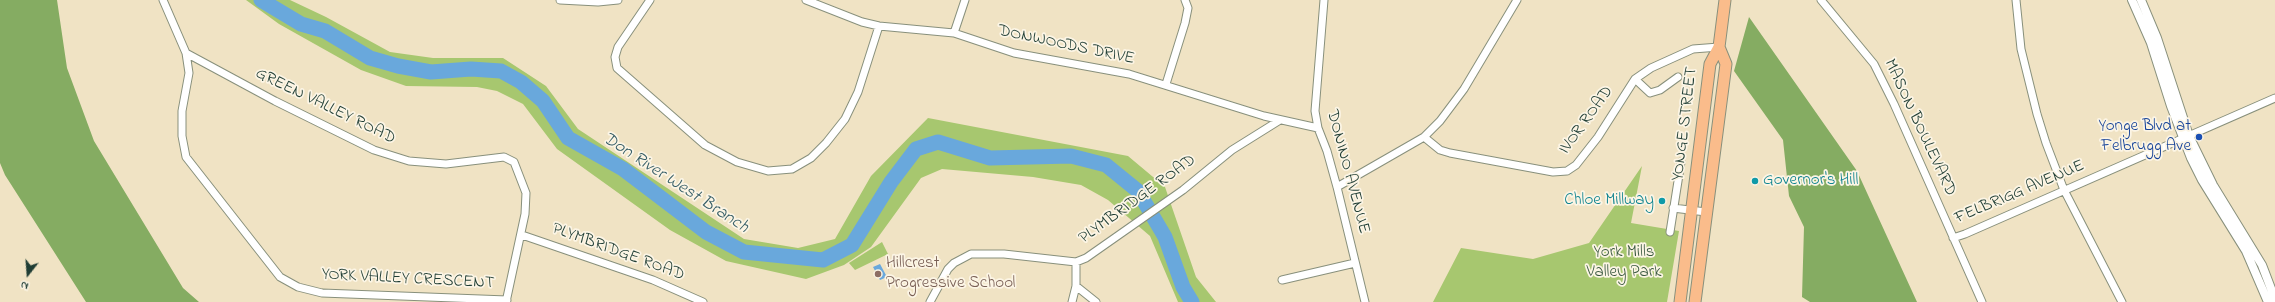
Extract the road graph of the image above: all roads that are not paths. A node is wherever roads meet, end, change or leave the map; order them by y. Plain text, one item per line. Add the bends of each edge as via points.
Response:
1 (163, 0) edge
2 (560, 0) edge
3 (618, 0) edge
4 (650, 0) edge
5 (806, 0) edge
6 (965, 0) edge
7 (1185, 0) edge
8 (1324, 0) edge
9 (1517, 0) edge
10 (1725, 0) edge
11 (1822, 0) edge
12 (2016, 0) edge
13 (2132, 0) edge
14 (2141, 0) edge
15 (879, 26) junction
16 (954, 33) junction
17 (1719, 47) junction
18 (186, 53) junction
19 (1678, 77) dead end
20 (1635, 79) junction
21 (1166, 84) junction
22 (2275, 98) edge
23 (1280, 120) junction
24 (1318, 128) junction
25 (1424, 137) junction
26 (2186, 137) junction
27 (1681, 162) dead end
28 (1337, 187) junction
29 (2064, 190) junction
30 (1674, 208) junction
31 (1692, 210) junction
32 (1706, 212) junction
33 (1670, 232) dead end
34 (522, 234) junction
35 (1953, 238) junction
36 (1076, 262) junction
37 (1355, 263) junction
38 (1282, 280) dead end
39 (1076, 286) junction
40 (2275, 299) edge
41 (507, 301) edge
42 (703, 302) edge
43 (930, 302) edge
44 (1072, 302) edge
45 (1096, 302) edge
46 (1365, 302) edge
47 (1680, 302) edge
48 (1695, 302) edge
49 (1982, 302) edge
50 (2122, 302) edge
51 (2268, 302) edge

1 - 18 street
2 - 3 street
4 - 15 street via 618,47 615,57 618,68 705,145 737,162 768,171 792,169 811,158 826,143 845,118 858,92
5 - 15 street, DONWOODS DRIVE
6 - 16 street
7 - 21 street via 1188,8 1185,23
8 - 24 street, DONINO AVENUE via 1315,111
9 - 25 street via 1464,89 1440,121
10 - 17 main road, YONGE STREET
11 - 35 street, MASON BOULEVARD via 1874,64
12 - 29 street via 2018,32 2028,82 2046,143
13 - 26 street
14 - 26 street via 2157,38
15 - 16 street, DONWOODS DRIVE
16 - 21 street, DONWOODS DRIVE via 1014,53 1091,66
17 - 20 street, IVOR ROAD via 1693,49
17 - 31 main road, YONGE STREET via 1710,64
17 - 32 main road, YONGE STREET via 1726,64
18 - 34 street, GREEN VALLEY ROAD via 374,150 409,161 446,164 504,157 514,162 526,194
18 - 41 street, YORK VALLEY CRESCENT via 189,73 182,111 182,136 186,157 280,277 298,287 322,293
19 - 20 street via 1650,94
20 - 25 street, IVOR ROAD via 1598,137 1576,165 1567,171 1553,172 1450,153 1440,150
21 - 23 street, DONWOODS DRIVE
22 - 26 street, FELBRIGG AVENUE
23 - 24 street, DONWOODS DRIVE
23 - 36 street, PLYMBRIDGE ROAD via 1232,150 1183,190 1096,252
24 - 28 street, DONINO AVENUE
25 - 28 street
26 - 29 street, FELBRIGG AVENUE
26 - 40 street via 2262,266
26 - 51 street via 2202,180 2246,251
27 - 30 street
28 - 37 street, DONINO AVENUE
29 - 35 street, FELBRIGG AVENUE
29 - 50 street
30 - 31 street
30 - 33 street
31 - 32 street
31 - 47 main road, YONGE STREET
32 - 48 main road, YONGE STREET
34 - 41 street
34 - 42 street, PLYMBRIDGE ROAD via 653,280
35 - 49 street, MASON BOULEVARD
36 - 39 street
36 - 43 street, PLYMBRIDGE ROAD via 1004,254 971,254 948,269
37 - 38 street
37 - 46 street, DONINO AVENUE
39 - 44 street
39 - 45 street

